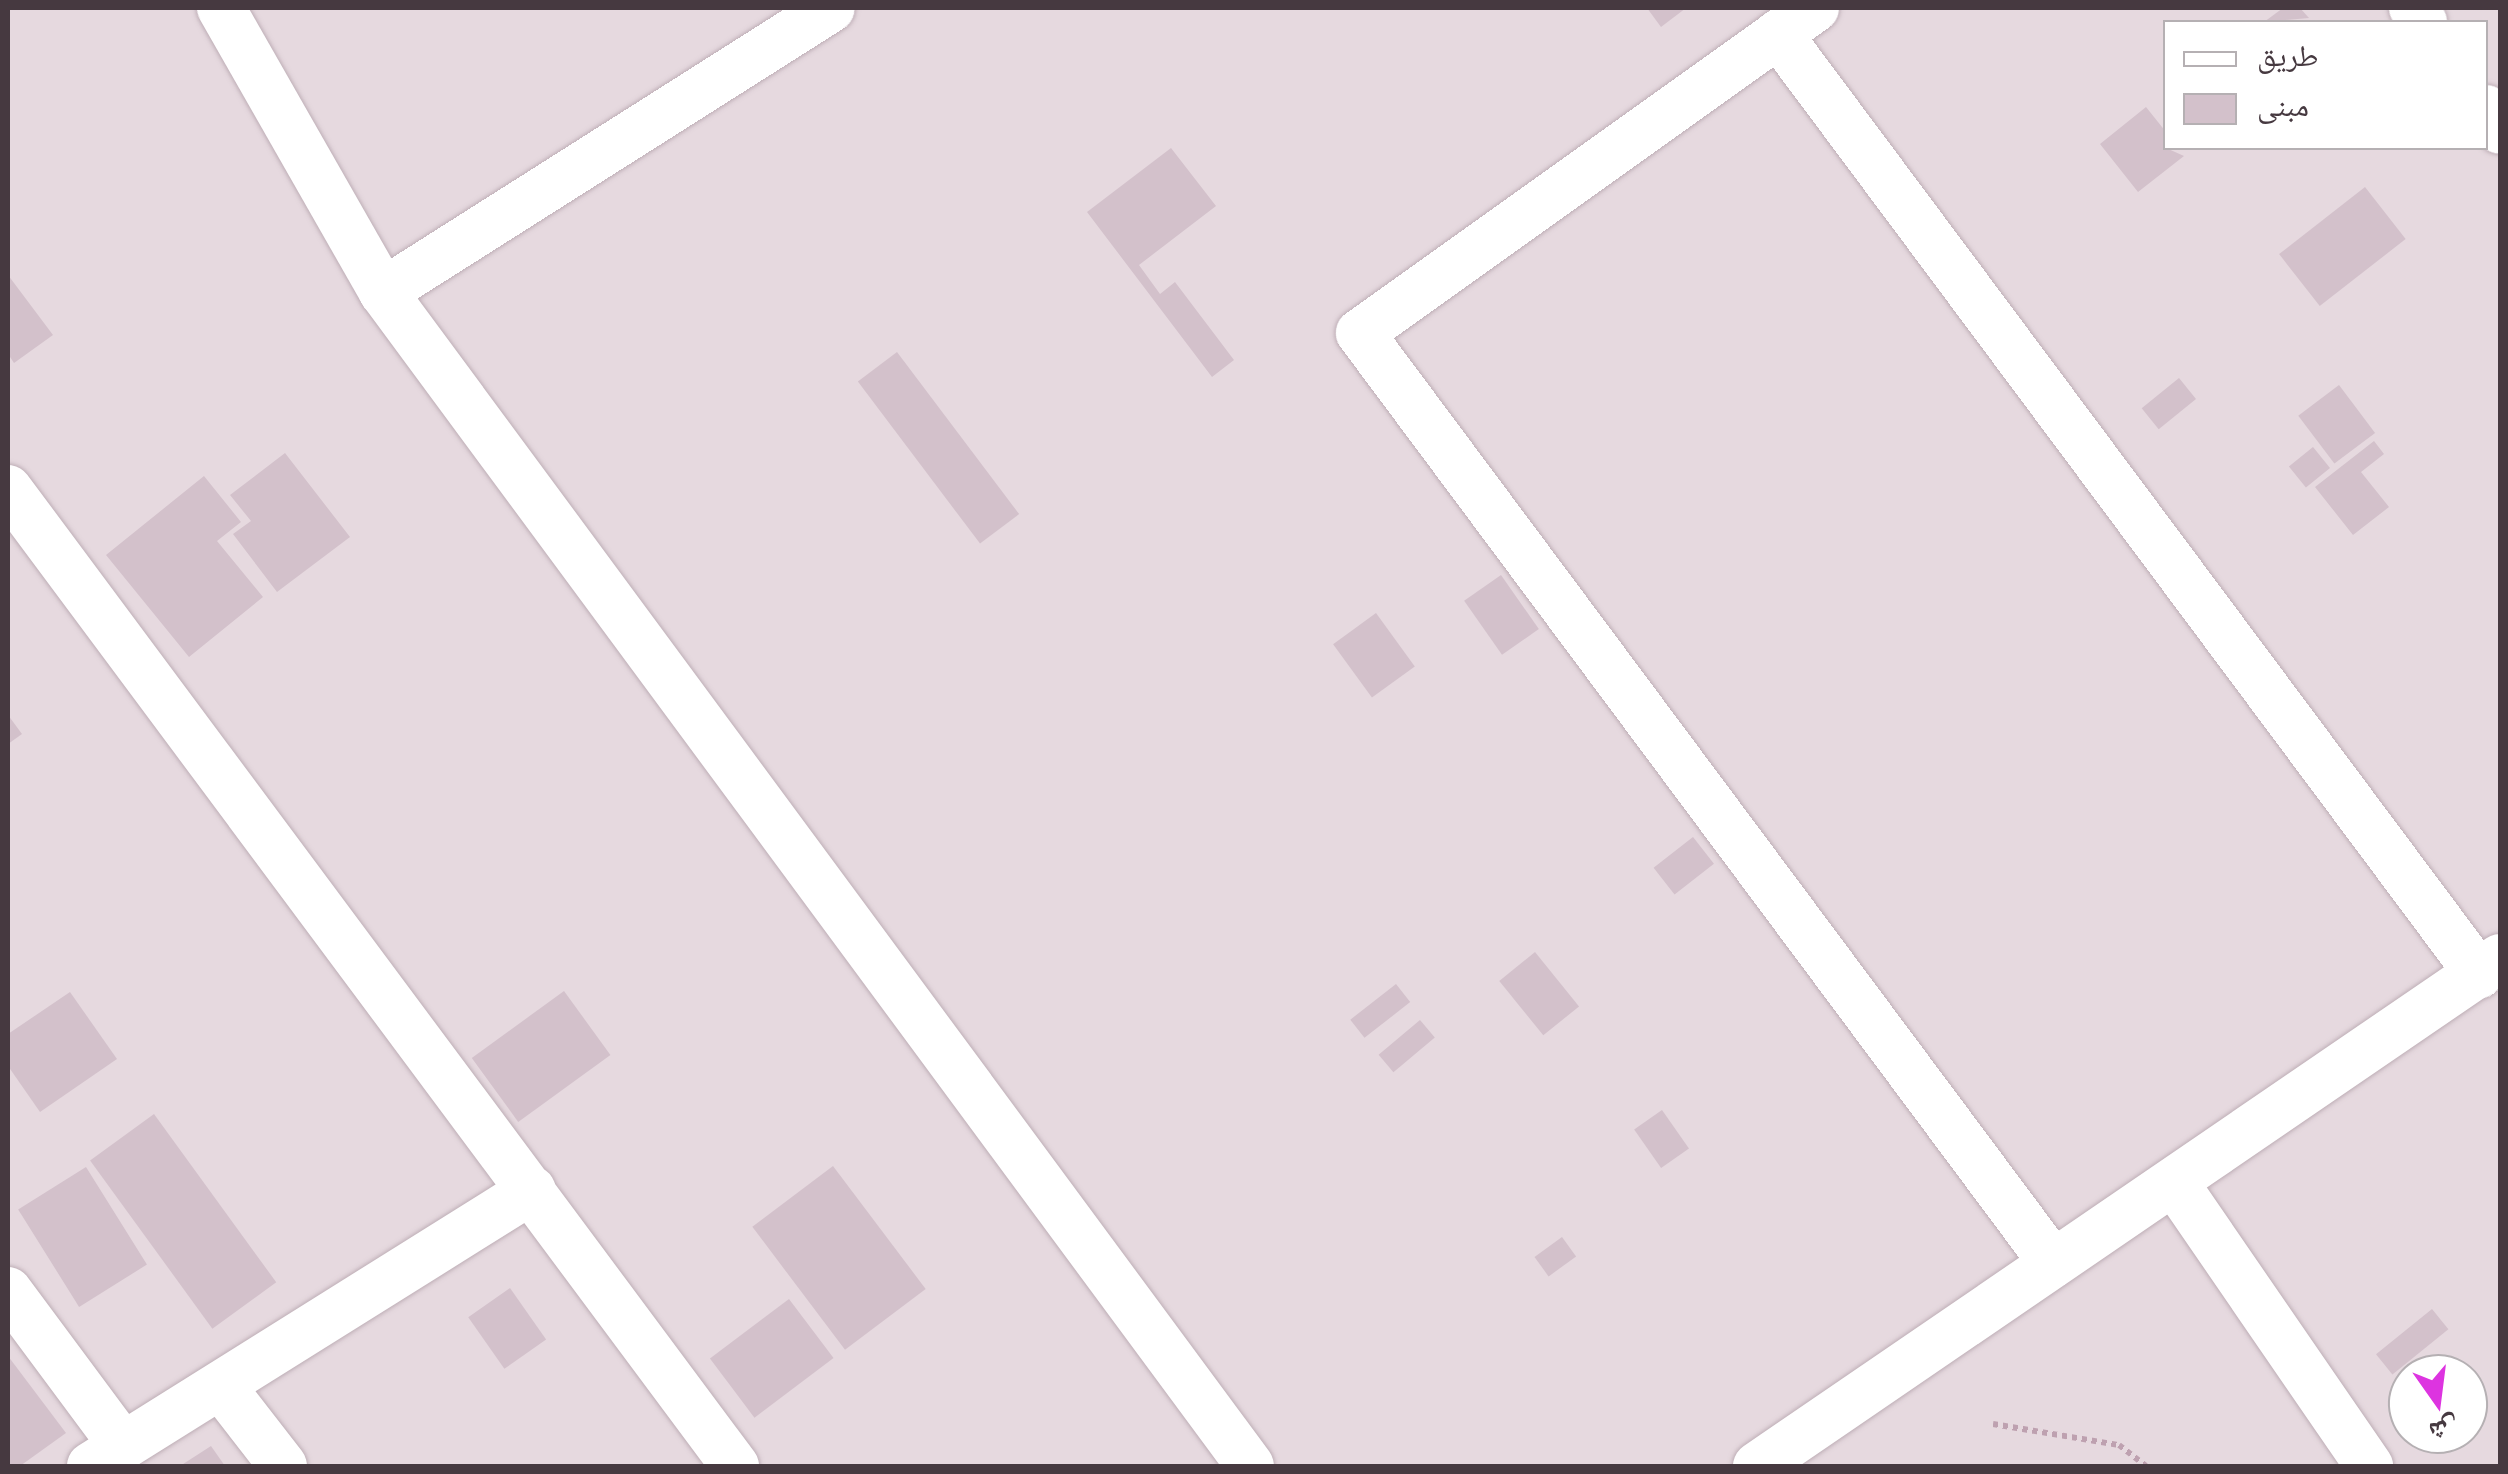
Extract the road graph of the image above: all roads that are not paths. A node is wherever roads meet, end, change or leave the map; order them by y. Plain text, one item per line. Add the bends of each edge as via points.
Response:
1 (221, 8) edge
2 (831, 8) edge
3 (1796, 21) edge
4 (383, 292) junction
5 (8, 488) edge
6 (2490, 966) edge
7 (2176, 1185) junction
8 (532, 1190) junction
9 (2054, 1262) junction
10 (8, 1290) edge
11 (220, 1386) junction
12 (107, 1456) edge
13 (283, 1466) edge
14 (735, 1466) edge
15 (1250, 1466) edge
16 (1757, 1466) edge
17 (2369, 1466) edge

1 - 4 street
2 - 4 street
3 - 6 street
3 - 9 street via 1360,333
4 - 15 street
5 - 8 street
6 - 7 street
7 - 9 street
7 - 17 street
8 - 11 street
8 - 14 street
9 - 16 street
10 - 12 street
11 - 12 street
11 - 13 street

